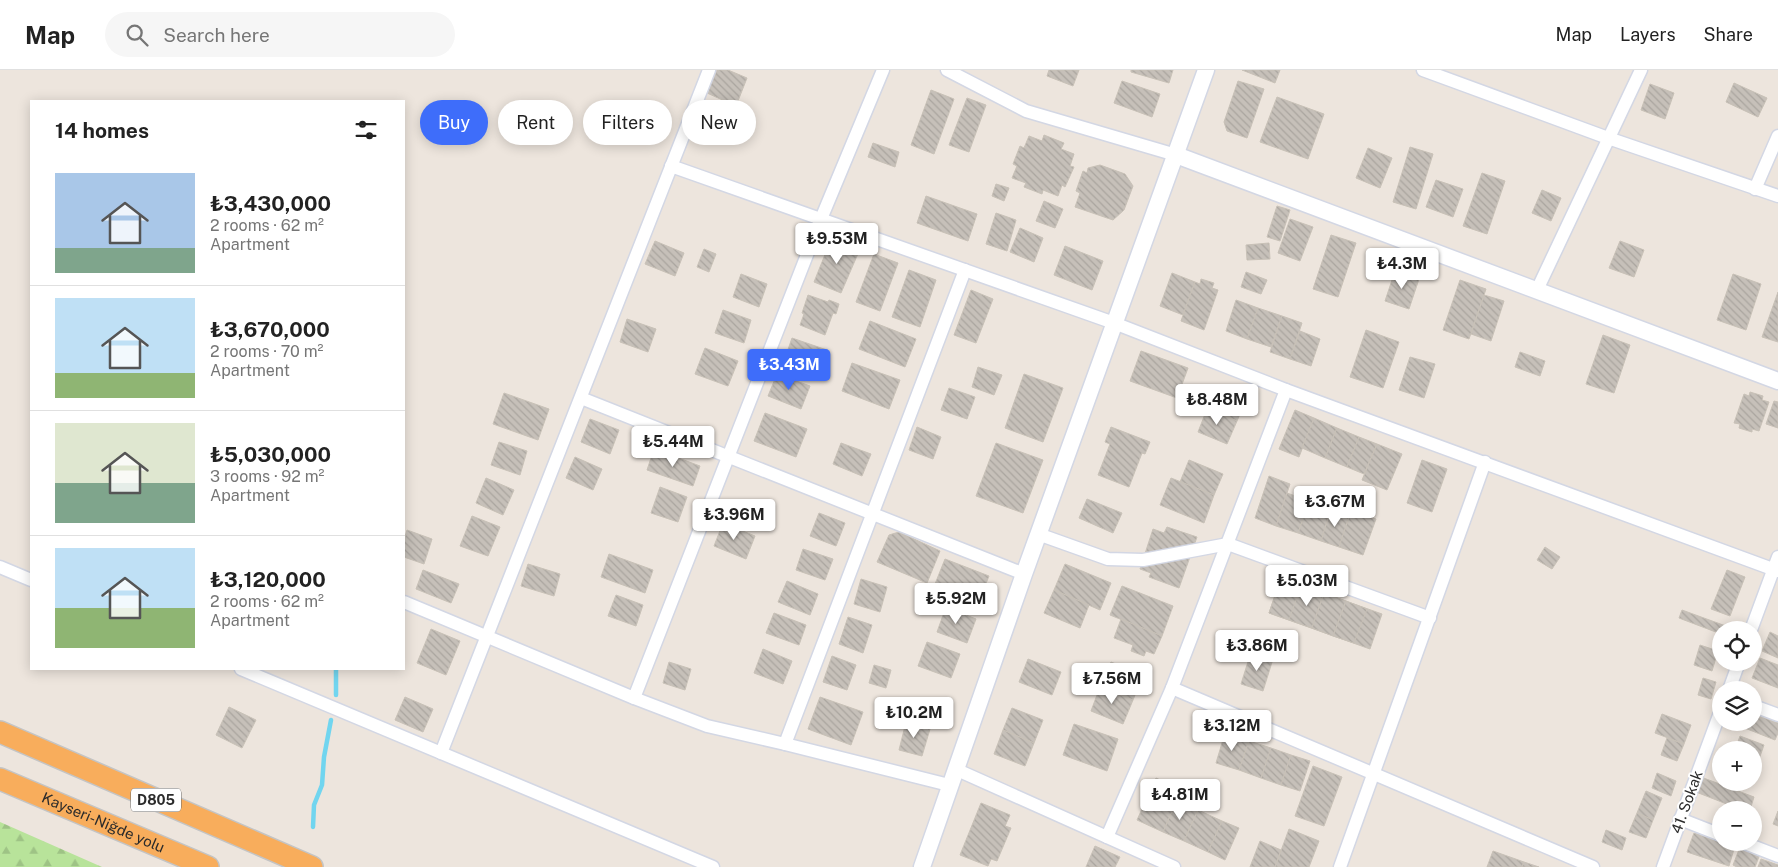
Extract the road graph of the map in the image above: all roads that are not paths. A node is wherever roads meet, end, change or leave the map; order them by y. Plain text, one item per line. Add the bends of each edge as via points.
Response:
1 (709, 70) edge
2 (883, 70) edge
3 (947, 70) edge
4 (1206, 70) edge
5 (1423, 70) edge
6 (1641, 70) edge
7 (1778, 136) edge
8 (1608, 138) junction
9 (1176, 155) junction
10 (671, 166) junction
11 (1755, 189) junction
12 (1778, 196) edge
13 (821, 219) junction
14 (965, 270) junction
15 (1537, 290) junction
16 (1114, 323) junction
17 (1778, 381) edge
18 (1286, 390) junction
19 (581, 398) junction
20 (730, 457) junction
21 (1485, 462) junction
22 (873, 514) junction
23 (1038, 534) junction
24 (1228, 544) junction
25 (1776, 565) edge
26 (0, 567) edge
27 (1024, 574) junction
28 (30, 580) edge
29 (405, 602) edge
30 (1430, 618) junction
31 (1754, 621) edge
32 (487, 637) junction
33 (243, 670) edge
34 (1172, 688) junction
35 (634, 698) junction
36 (1762, 709) edge
37 (1778, 716) edge
38 (1713, 731) edge
39 (0, 732) edge
40 (785, 744) junction
41 (441, 753) junction
42 (1374, 773) junction
43 (952, 777) junction
44 (0, 779) edge
45 (1680, 819) junction
46 (1712, 831) edge
47 (1107, 837) junction
48 (1762, 850) edge
49 (1778, 856) edge
50 (924, 864) edge
51 (208, 867) edge
52 (312, 867) edge
53 (713, 867) edge
54 (1174, 867) edge
55 (1340, 867) edge
56 (1593, 867) edge
57 (1662, 867) edge

1 - 10 street
2 - 13 street
3 - 9 street via 1026,111
4 - 9 street
5 - 8 street
6 - 8 street
7 - 11 street
8 - 11 street
8 - 15 street
9 - 15 street
9 - 16 street
10 - 13 street
10 - 19 street
11 - 12 street
13 - 14 street
13 - 20 street
14 - 16 street
14 - 22 street
15 - 17 street
16 - 18 street
16 - 23 street
18 - 21 street
18 - 24 street
19 - 20 street
19 - 32 street
20 - 22 street
20 - 35 street
21 - 25 street
21 - 30 street
22 - 27 street
22 - 40 street
23 - 24 street via 1108,560 1143,560
23 - 27 street
24 - 30 street
24 - 34 street
25 - 31 street
26 - 28 street
27 - 43 street
29 - 32 street
30 - 42 street
32 - 35 street
32 - 41 street
33 - 41 street
34 - 42 street
34 - 47 street
35 - 40 street via 707,726
36 - 37 street
38 - 45 street, 41. Sokak
39 - 52 highway, D805
40 - 43 street
41 - 53 street
42 - 55 street
42 - 56 street
43 - 47 street
43 - 50 street
44 - 51 highway, Kayseri-Niğde yolu / D805
45 - 46 street
45 - 57 street, 41. Sokak
47 - 54 street
48 - 49 street

